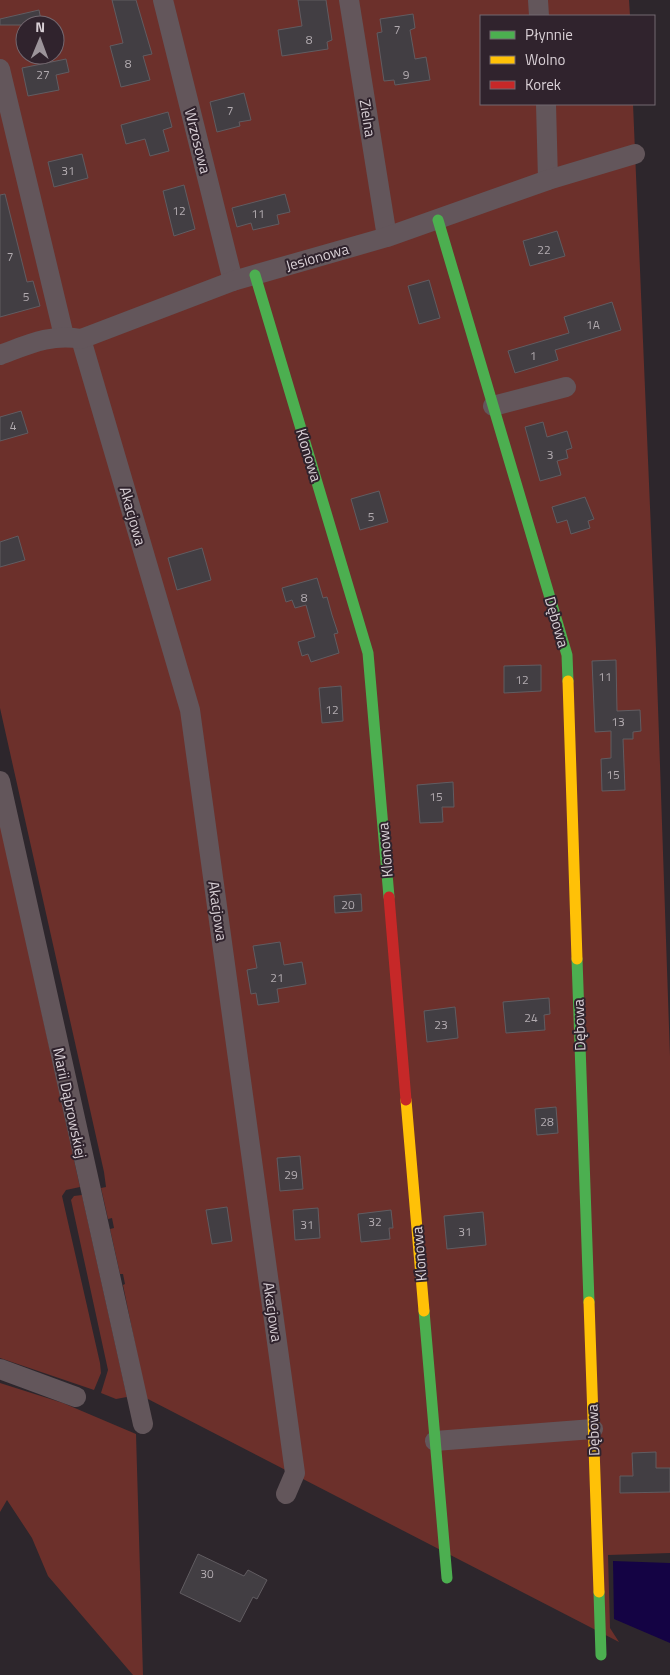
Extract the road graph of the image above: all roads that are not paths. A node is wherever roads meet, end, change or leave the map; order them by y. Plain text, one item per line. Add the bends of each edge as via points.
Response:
1 (163, 0) edge
2 (349, 0) edge
3 (538, 0) edge
4 (539, 15) edge
5 (0, 69) edge
6 (546, 105) edge
7 (635, 154) dead end
8 (548, 180) junction
9 (438, 220) junction
10 (387, 237) junction
11 (255, 275) junction
12 (233, 281) junction
13 (72, 337) junction
14 (0, 355) edge
15 (566, 387) dead end
16 (493, 406) junction
17 (0, 781) edge
18 (0, 1369) edge
19 (76, 1397) dead end
20 (143, 1424) dead end
21 (593, 1429) junction
22 (435, 1441) junction
23 (286, 1494) dead end
24 (447, 1578) dead end
25 (601, 1655) dead end

1 - 12 street, Wrzosowa
2 - 10 street, Zielna
3 - 4 street
5 - 13 street, Akacjowa
6 - 8 street
7 - 8 street, Jesionowa
8 - 9 street, Jesionowa
9 - 10 street, Jesionowa
9 - 16 street, Dębowa
10 - 11 street, Jesionowa
11 - 12 street, Jesionowa
11 - 22 street, Klonowa via 368,653
12 - 13 street, Jesionowa
13 - 14 street, Jesionowa via 34,342
13 - 23 street, Akacjowa via 190,710 295,1473
15 - 16 street
16 - 21 street, Dębowa via 567,655
17 - 20 street, Marii Dąbrowskiej
18 - 19 street
21 - 22 street
21 - 25 street, Dębowa
22 - 24 street, Klonowa

